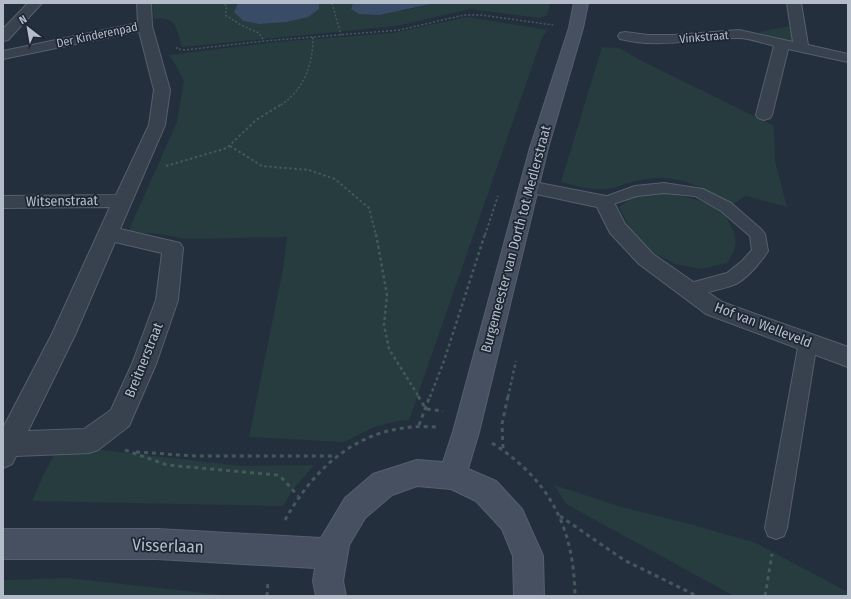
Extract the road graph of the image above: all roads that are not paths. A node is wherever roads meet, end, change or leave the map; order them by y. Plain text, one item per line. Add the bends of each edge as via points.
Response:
1 (35, 3) edge
2 (144, 3) edge
3 (581, 3) edge
4 (794, 3) edge
5 (145, 26) junction
6 (625, 36) dead end
7 (3, 37) edge
8 (782, 43) junction
9 (801, 47) junction
10 (3, 55) edge
11 (848, 58) edge
12 (764, 114) dead end
13 (529, 187) junction
14 (122, 201) junction
15 (3, 202) edge
16 (604, 202) junction
17 (108, 234) junction
18 (689, 290) junction
19 (808, 342) junction
20 (848, 357) edge
21 (5, 448) edge
22 (452, 476) junction
23 (776, 528) road end
24 (3, 544) edge
25 (333, 554) junction
26 (331, 596) edge
27 (529, 596) edge

1 - 7 street
2 - 5 street, Breitnerstraat
3 - 13 street, Burgemeester van Dorth tot Medlerstraat
4 - 9 street
5 - 10 street, Der Kinderenpad
5 - 14 street, Breitnerstraat via 162,90 157,125
6 - 8 street, Vinkstraat via 674,39 739,34
8 - 9 street, Vinkstraat
8 - 12 street
9 - 11 street, Vinkstraat
13 - 16 street
13 - 22 street, Burgemeester van Dorth tot Medlerstraat
14 - 15 street, Witsenstraat
14 - 17 street, Breitnerstraat
16 - 18 street, Hof van Welleveld via 617,228 646,259
16 - 18 lane via 635,191 664,188 698,192 726,207 757,234 760,251 748,265 732,278
17 - 21 street, Breitnerstraat via 63,335
17 - 21 street, Breitnerstraat via 173,248 167,300 144,364 120,418 89,441
18 - 19 street, Hof van Welleveld via 714,308
19 - 20 street, Hof van Welleveld
19 - 23 lane
22 - 25 street via 417,474 383,484 355,508 335,541
22 - 27 street via 486,491 512,519 528,556
24 - 25 street, Visserlaan via 157,544
25 - 26 street via 328,582

